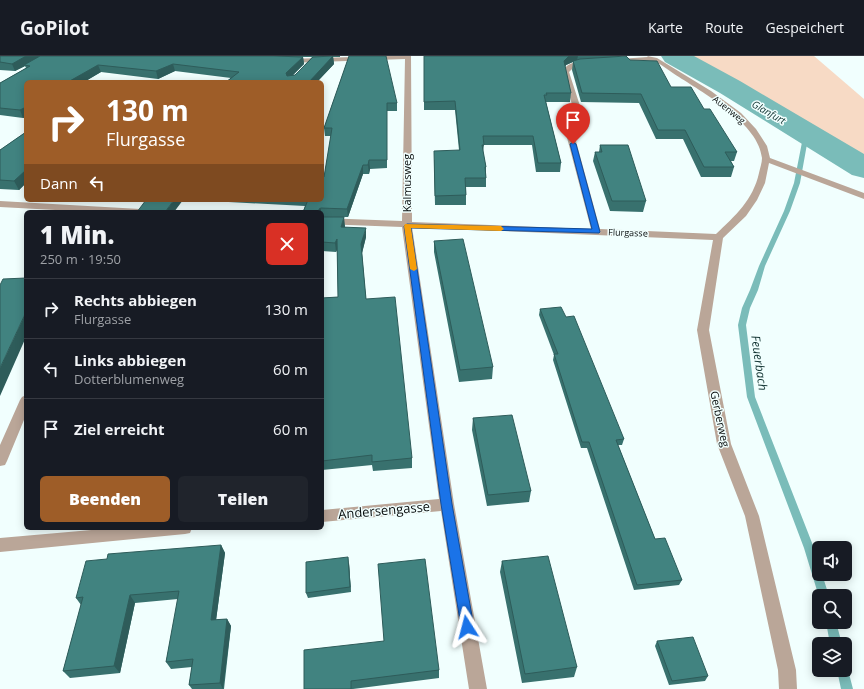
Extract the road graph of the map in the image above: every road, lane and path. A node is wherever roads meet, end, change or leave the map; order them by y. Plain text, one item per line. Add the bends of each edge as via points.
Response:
1 (408, 56) edge
2 (652, 58) edge
3 (280, 61) edge
4 (766, 159) junction
5 (864, 196) edge
6 (0, 204) edge
7 (91, 210) edge
8 (324, 221) edge
9 (407, 226) junction
10 (596, 232) junction
11 (718, 237) junction
12 (24, 405) edge
13 (0, 461) edge
14 (447, 504) junction
15 (324, 516) edge
16 (163, 530) edge
17 (0, 545) edge
18 (478, 689) edge
19 (788, 689) edge

1 - 3 street
1 - 9 street, Kalmusweg
2 - 4 street, Auenweg via 738,115 752,129 763,146
2 - 10 street via 572,65 566,72 578,112 569,130
4 - 5 street
4 - 11 street via 754,200
6 - 7 street
8 - 9 street, Flurgasse
9 - 10 street, Flurgasse
9 - 14 street, Kalmusweg
10 - 11 street, Flurgasse
11 - 19 street, Gerberweg via 703,330 724,444 752,516 787,670
12 - 13 street
14 - 15 street, Andersengasse
14 - 18 street, Kalmusweg
16 - 17 street

